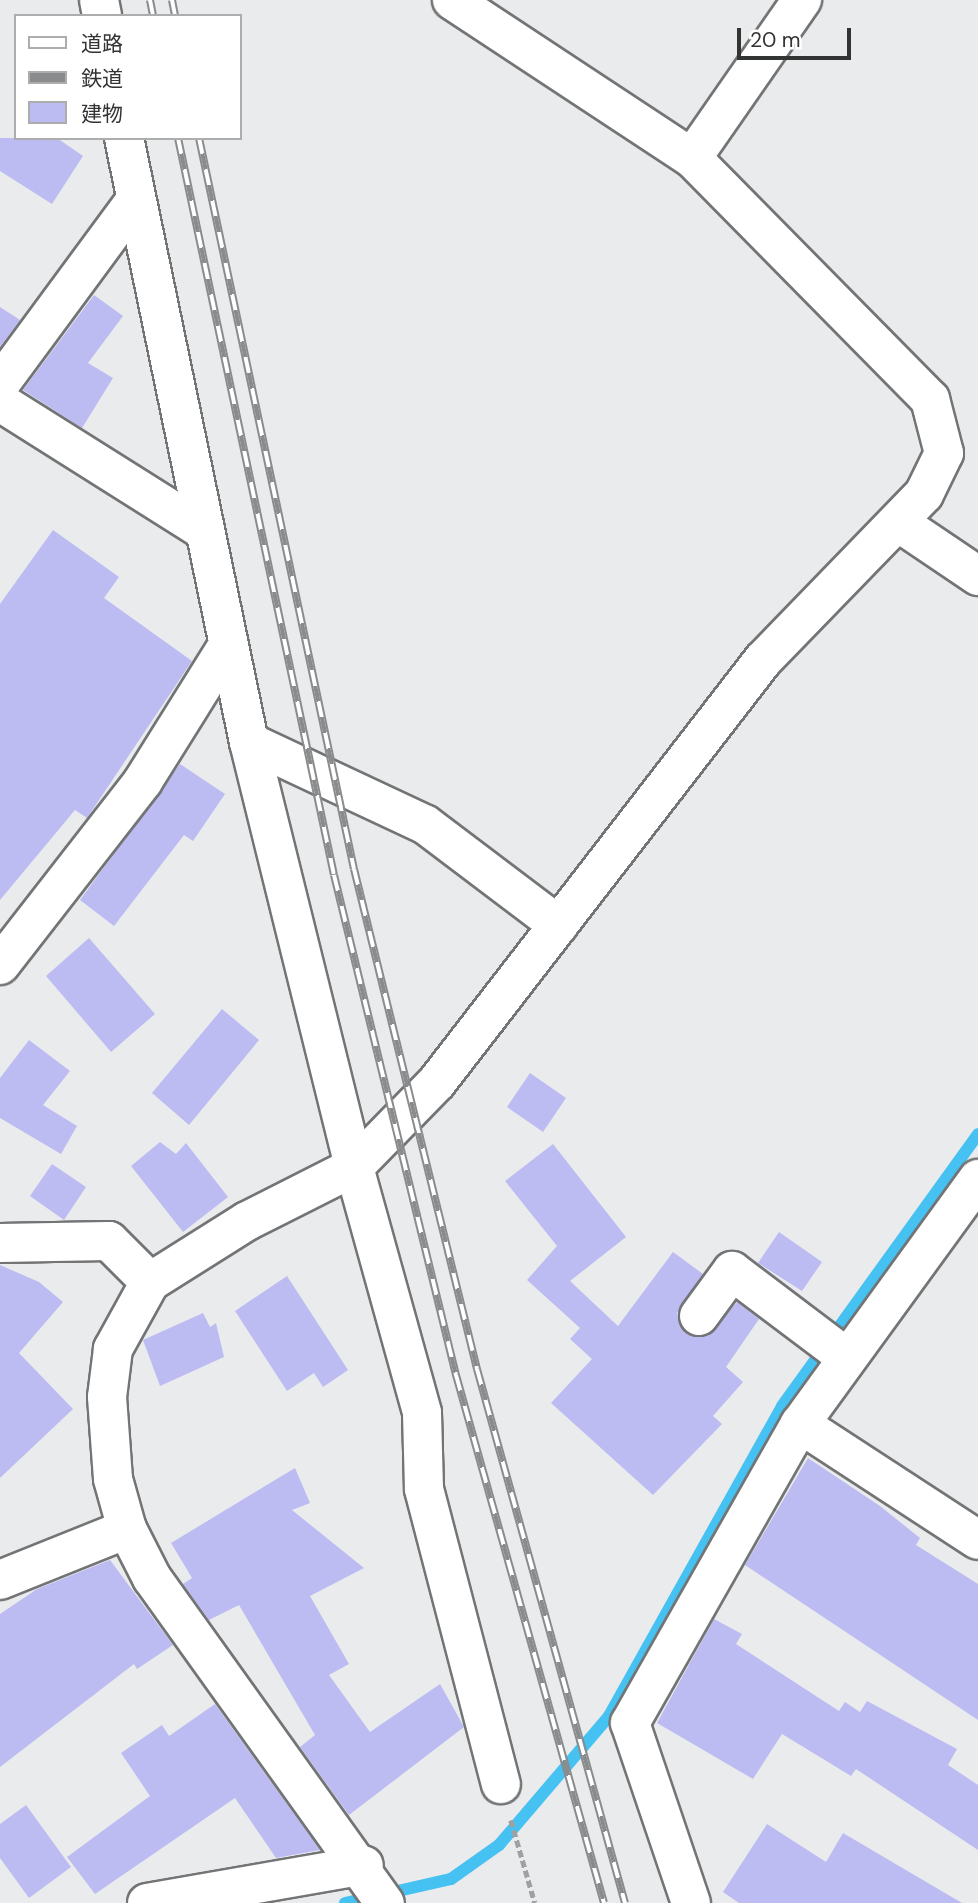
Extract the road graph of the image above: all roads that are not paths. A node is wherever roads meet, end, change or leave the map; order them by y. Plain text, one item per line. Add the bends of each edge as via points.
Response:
1 (452, 0) edge
2 (802, 0) edge
3 (124, 140) edge
4 (692, 158) junction
5 (135, 201) junction
6 (0, 384) edge
7 (0, 402) edge
8 (898, 522) junction
9 (202, 529) junction
10 (978, 576) edge
11 (228, 645) junction
12 (249, 742) junction
13 (558, 925) junction
14 (0, 965) edge
15 (354, 1167) junction
16 (978, 1179) edge
17 (0, 1243) edge
18 (150, 1282) junction
19 (699, 1316) dead end
20 (846, 1357) junction
21 (800, 1424) junction
22 (127, 1529) junction
23 (978, 1540) edge
24 (0, 1580) edge
25 (501, 1784) road end
26 (364, 1866) junction
27 (147, 1903) edge
28 (385, 1903) edge
29 (691, 1903) edge

1 - 4 street
2 - 4 street
3 - 5 street
4 - 8 street via 930,399 944,453 924,494
5 - 6 street
5 - 9 street
7 - 9 street
8 - 10 street
8 - 13 street via 763,660
9 - 11 street
11 - 12 street
11 - 14 street via 142,781
12 - 13 street via 426,825
12 - 15 street
13 - 15 street via 437,1082
15 - 18 street via 247,1221
15 - 25 street via 422,1413 424,1489
16 - 20 street
17 - 18 street via 109,1241
18 - 22 street via 113,1349 107,1397 113,1479
19 - 20 street via 732,1272
20 - 21 street
21 - 23 street
21 - 29 street via 629,1723
22 - 24 street
22 - 26 street via 152,1578
26 - 27 street
26 - 28 street

